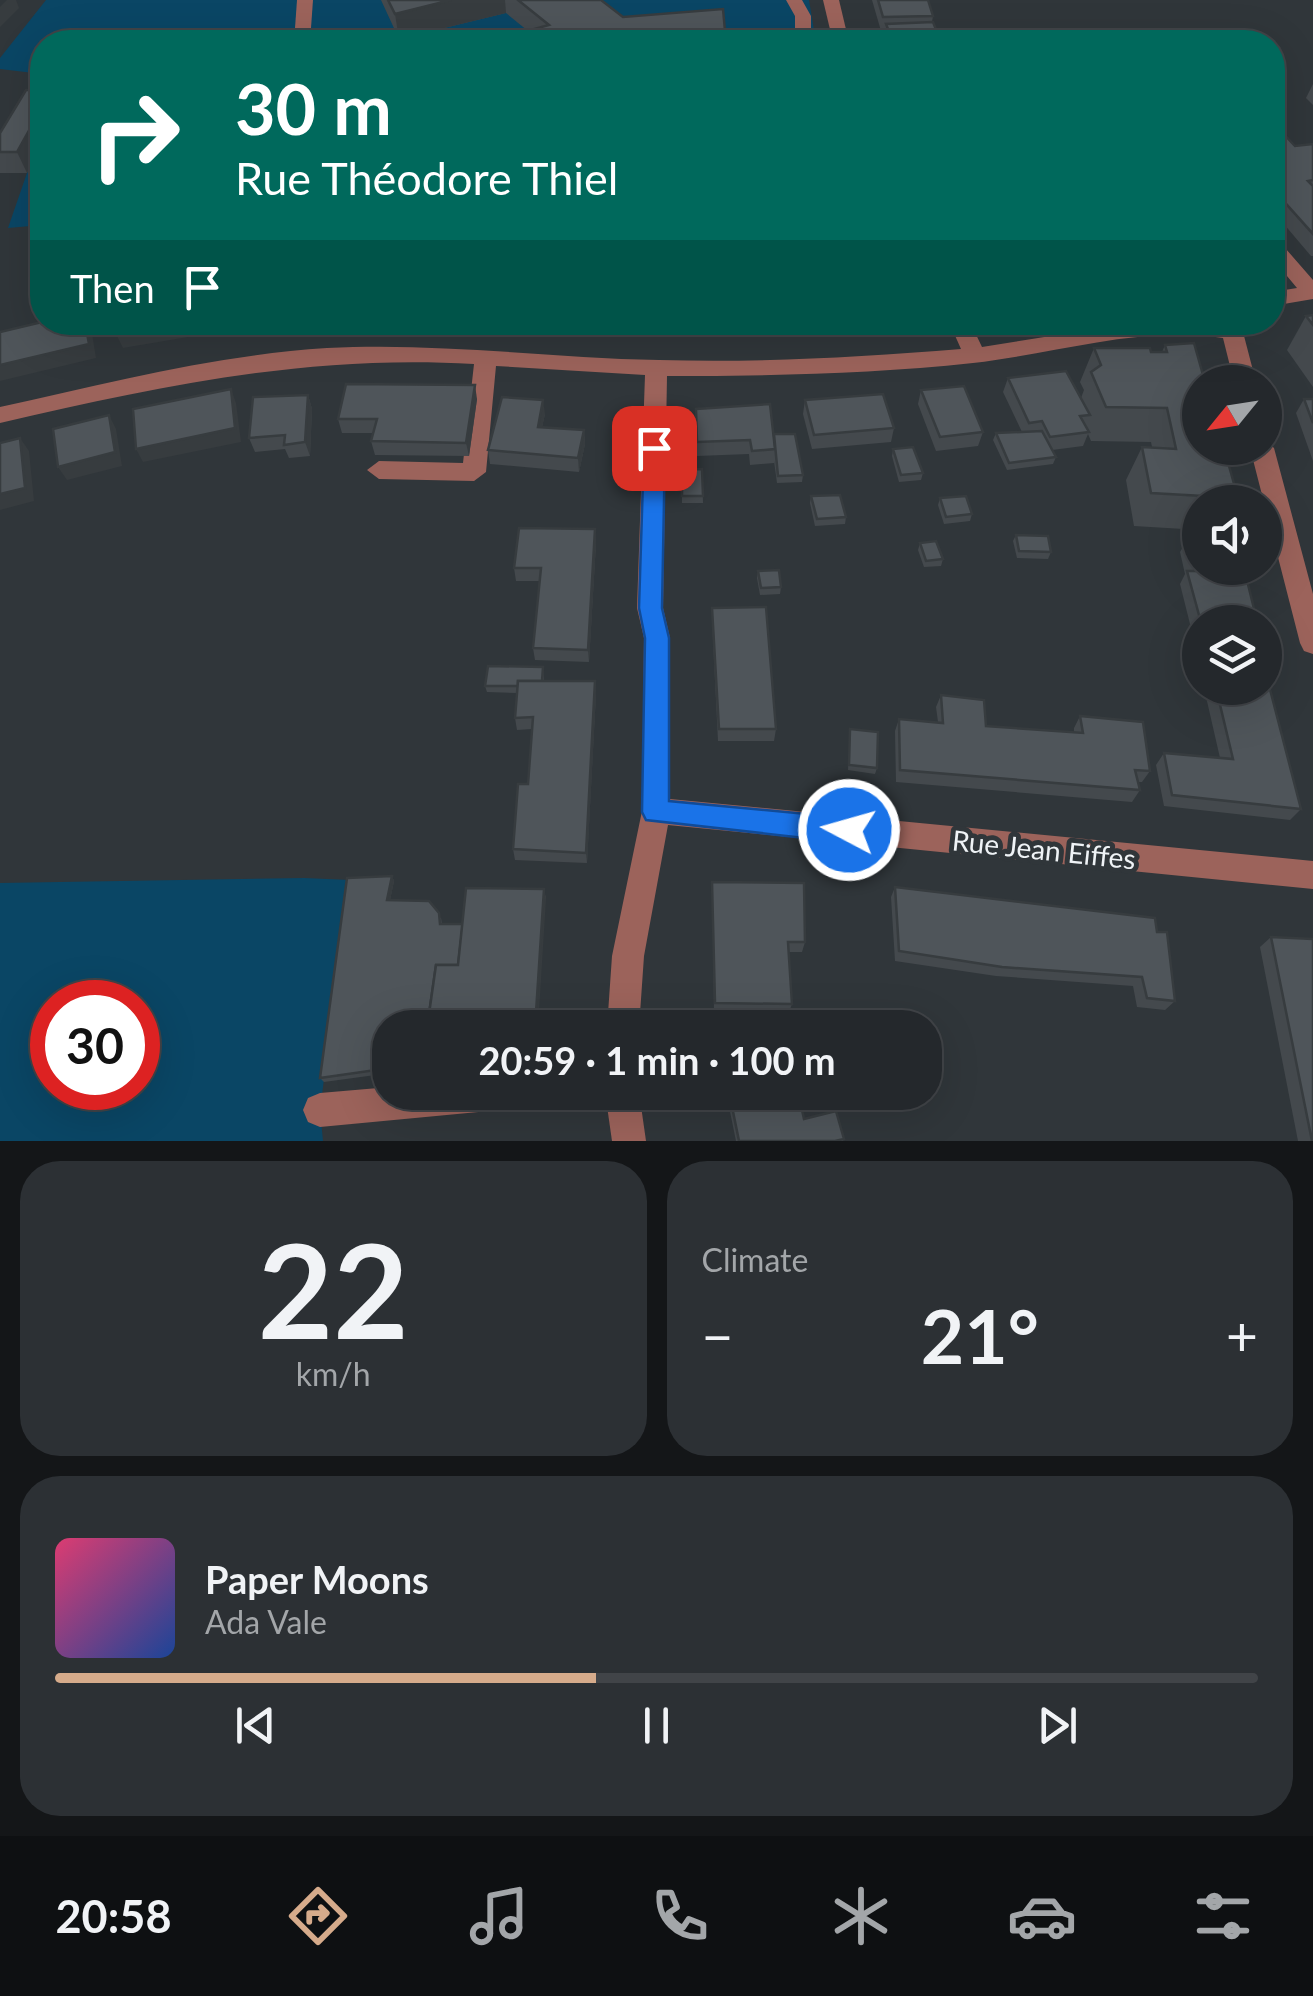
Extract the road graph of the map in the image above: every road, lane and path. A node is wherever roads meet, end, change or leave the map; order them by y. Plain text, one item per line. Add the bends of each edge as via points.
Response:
1 (305, 0) edge
2 (794, 0) edge
3 (832, 0) edge
4 (303, 30) edge
5 (803, 30) edge
6 (839, 30) edge
7 (1285, 260) edge
8 (1312, 292) edge
9 (1285, 297) edge
10 (965, 335) edge
11 (1100, 335) edge
12 (1235, 335) edge
13 (975, 355) junction
14 (486, 357) junction
15 (1242, 365) edge
16 (656, 368) junction
17 (0, 415) edge
18 (1266, 465) edge
19 (379, 470) dead end
20 (1313, 643) edge
21 (656, 812) junction
22 (1313, 875) edge
23 (625, 1010) edge
24 (372, 1105) edge
25 (320, 1110) dead end
26 (625, 1110) edge
27 (629, 1141) edge

1 - 4 street
2 - 5 street
3 - 6 street
7 - 8 street
8 - 9 street
10 - 13 street
11 - 13 street
12 - 15 street
13 - 16 street via 805,369
14 - 16 street
14 - 17 street via 414,352 258,363
14 - 19 street via 474,472
16 - 21 street via 650,608 657,638
18 - 20 street
21 - 22 street, Rue Jean Eiffes
21 - 23 street via 628,956
24 - 25 street
26 - 27 street

